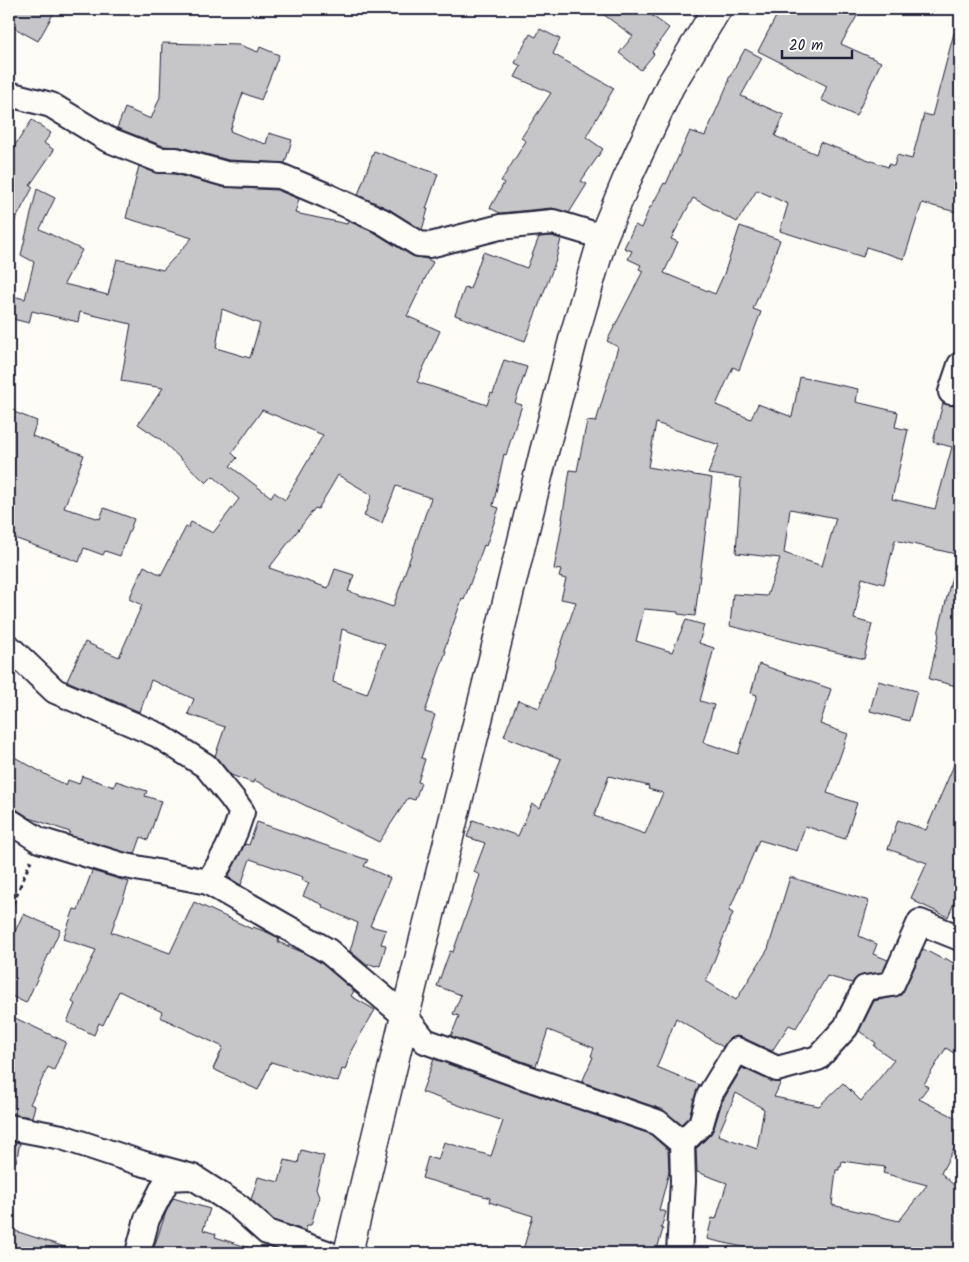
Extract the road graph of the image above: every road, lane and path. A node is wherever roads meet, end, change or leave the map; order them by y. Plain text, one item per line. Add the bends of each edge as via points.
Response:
1 (717, 9) edge
2 (9, 94) edge
3 (603, 237) junction
4 (960, 365) edge
5 (952, 392) dead end
6 (10, 648) dead end
7 (9, 821) edge
8 (40, 840) junction
9 (208, 882) junction
10 (9, 913) edge
11 (960, 938) edge
12 (405, 1016) junction
13 (9, 1127) edge
14 (682, 1143) junction
15 (193, 1177) junction
16 (138, 1253) edge
17 (327, 1253) edge
18 (348, 1253) edge
19 (679, 1253) edge

1 - 3 main road via 670,86
2 - 3 street via 52,105 107,139 160,160 176,160 226,174 280,176 382,221 420,244 430,245 500,227 553,222
3 - 12 main road via 544,452
4 - 5 street
6 - 9 street via 55,691 158,735 206,766 242,812 223,860
7 - 8 street
8 - 9 street via 121,865
8 - 10 path
9 - 12 street via 328,951
11 - 14 street via 920,922 892,984 865,988 846,1027 818,1058 777,1069 737,1050 709,1096 702,1124
12 - 14 street via 425,1041 657,1122
12 - 18 main road
13 - 15 street via 62,1138
14 - 19 street
15 - 16 street via 168,1178 147,1219
15 - 17 street via 238,1206 267,1232

